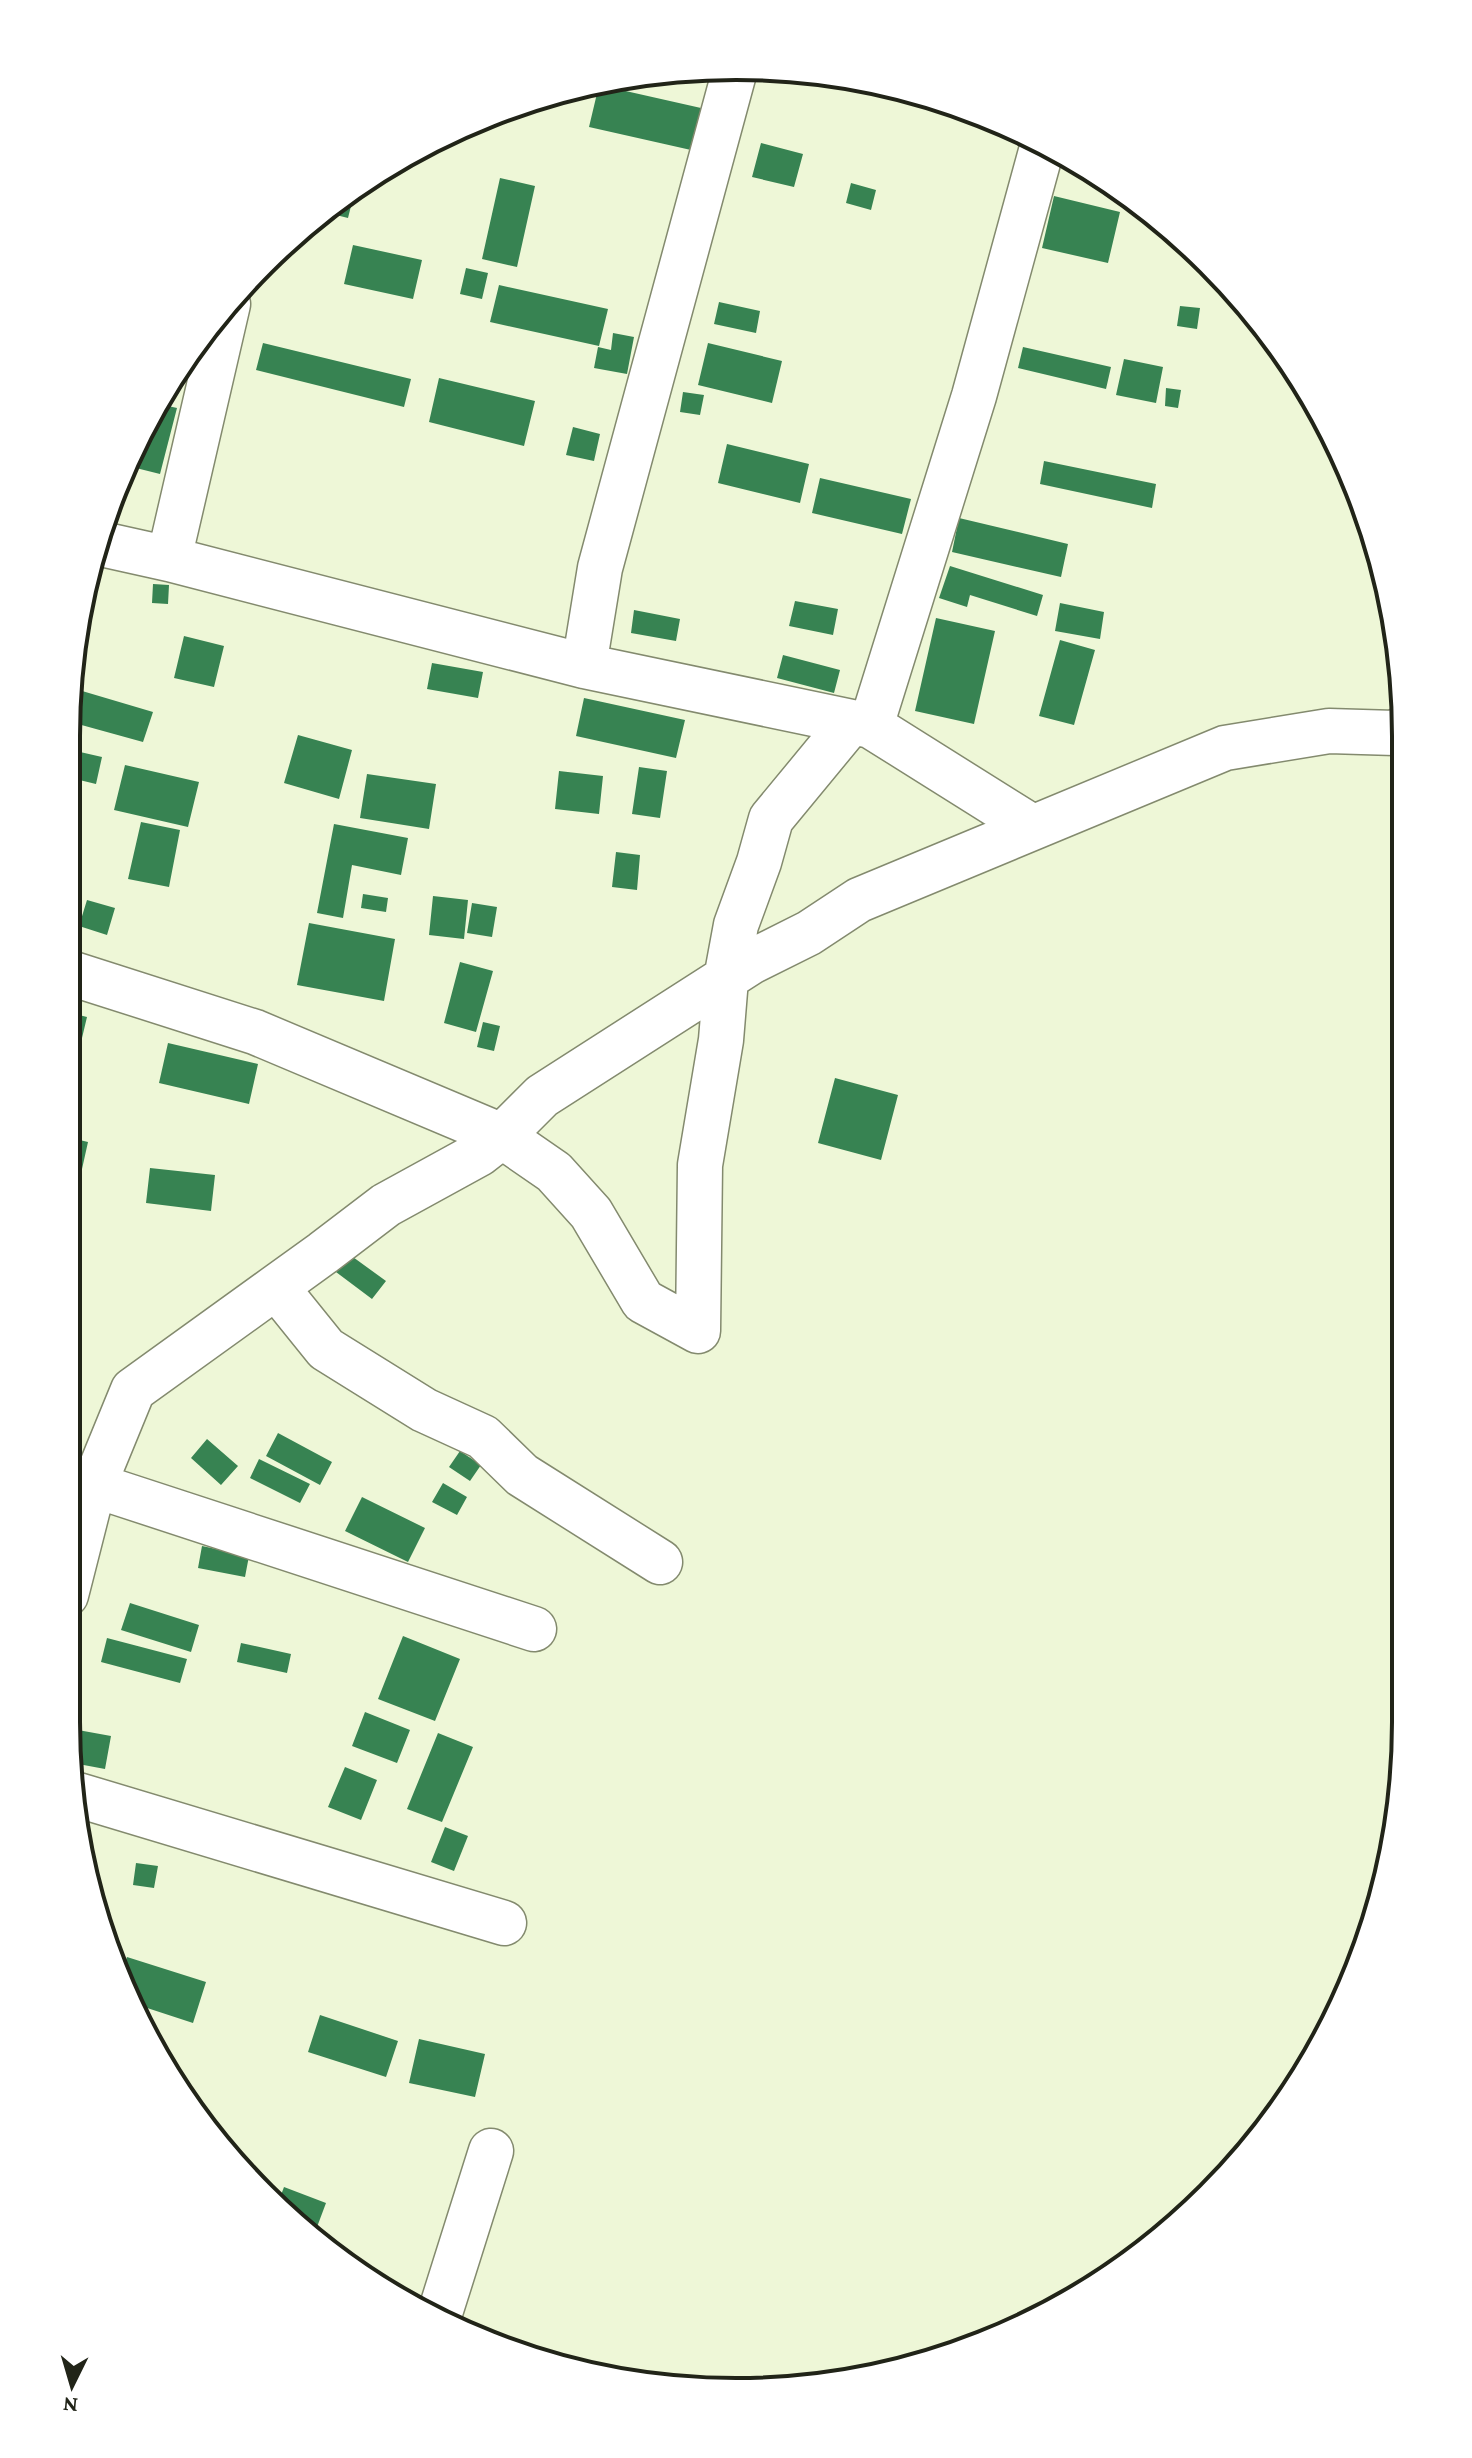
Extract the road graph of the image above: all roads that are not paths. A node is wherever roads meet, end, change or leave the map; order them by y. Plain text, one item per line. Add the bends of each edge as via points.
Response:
1 (732, 80) edge
2 (1040, 155) edge
3 (222, 329) edge
4 (108, 546) edge
5 (169, 559) junction
6 (584, 666) junction
7 (861, 724) junction
8 (1392, 733) edge
9 (1032, 827) junction
10 (80, 976) edge
11 (726, 979) junction
12 (502, 1136) junction
13 (276, 1287) junction
14 (80, 1479) edge
15 (660, 1562) dead end
16 (534, 1629) dead end
17 (85, 1797) edge
18 (504, 1923) dead end
19 (491, 2151) dead end
20 (442, 2308) edge

1 - 6 street via 600,568
2 - 7 street via 974,396
3 - 5 street
4 - 5 street
5 - 6 street
6 - 7 street
7 - 9 street
7 - 11 street via 771,819 736,925
8 - 9 street via 1329,731 1225,748
9 - 11 street via 859,900
10 - 12 street via 255,1032
11 - 12 street via 542,1096
11 - 12 street via 700,1165 698,1331 643,1301 591,1213 554,1172
12 - 13 street via 386,1205
13 - 14 street via 133,1390
13 - 15 street via 326,1349 424,1410 483,1437 522,1475
14 - 16 street
17 - 18 street
19 - 20 street

